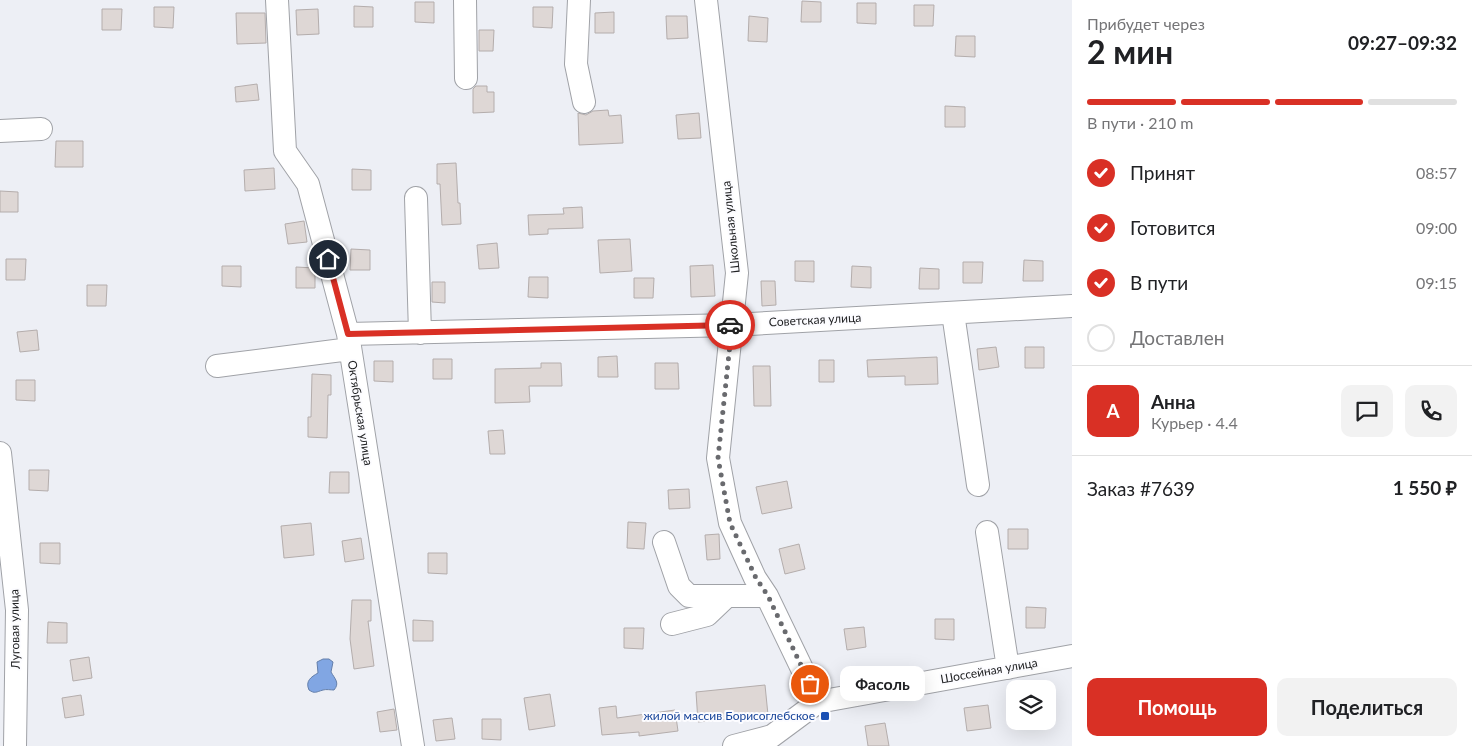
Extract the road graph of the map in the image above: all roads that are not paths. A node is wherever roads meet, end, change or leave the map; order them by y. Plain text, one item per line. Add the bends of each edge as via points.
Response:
1 (277, 0) edge
2 (465, 0) edge
3 (579, 0) edge
4 (706, 0) edge
5 (466, 78) dead end
6 (584, 102) dead end
7 (41, 129) dead end
8 (0, 130) edge
9 (416, 198) dead end
10 (1072, 306) edge
11 (953, 313) junction
12 (732, 325) junction
13 (420, 332) junction
14 (349, 341) junction
15 (217, 366) dead end
16 (0, 453) edge
17 (978, 485) dead end
18 (987, 532) dead end
19 (664, 542) dead end
20 (727, 596) junction
21 (768, 596) junction
22 (672, 624) dead end
23 (1072, 656) edge
24 (1008, 668) junction
25 (818, 702) junction
26 (15, 746) edge
27 (412, 746) edge
28 (734, 746) edge

1 - 14 street, Октябрьская улица via 285,152 308,184
2 - 5 street
3 - 6 street via 576,64
4 - 12 street, Школьная улица via 737,273
7 - 8 street
9 - 13 street
10 - 11 street, Советская улица
11 - 12 street, Советская улица
11 - 17 street
12 - 13 street, Советская улица
12 - 21 street, Школьная улица via 718,458 730,523
13 - 14 street, Советская улица
14 - 15 street, Советская улица
14 - 27 street, Октябрьская улица
16 - 26 street, Луговая улица via 17,610
18 - 24 street
19 - 20 street via 679,586 690,596
20 - 21 street
20 - 22 street via 708,615
21 - 25 street, Школьная улица
23 - 24 street, Шоссейная улица
24 - 25 street, Шоссейная улица
25 - 28 street via 772,736

